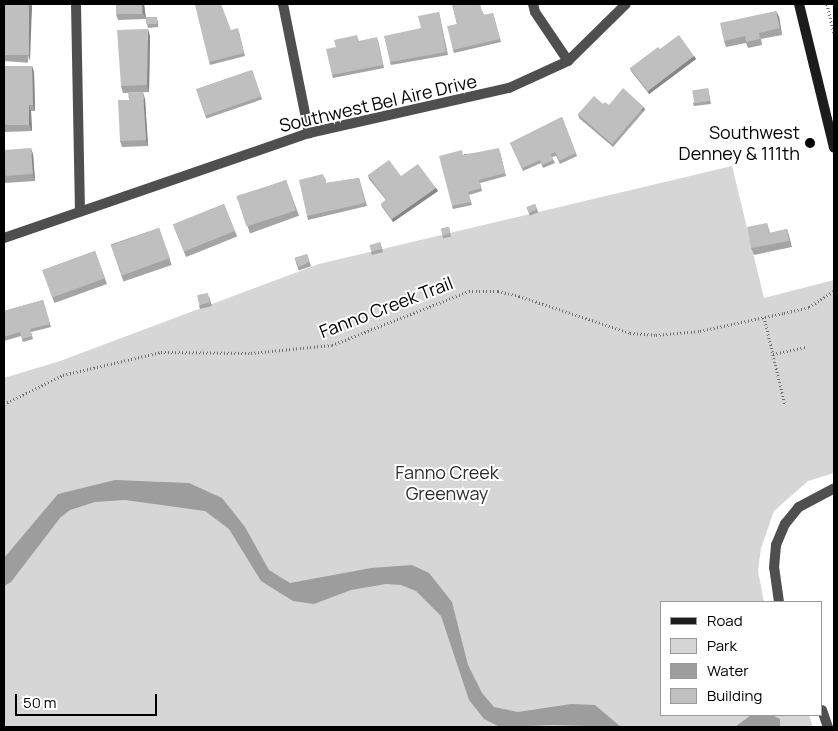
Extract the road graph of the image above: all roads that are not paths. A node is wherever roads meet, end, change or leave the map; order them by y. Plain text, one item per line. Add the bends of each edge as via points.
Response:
1 (76, 4) edge
2 (284, 4) edge
3 (533, 4) edge
4 (626, 4) edge
5 (799, 4) edge
6 (568, 61) junction
7 (309, 132) junction
8 (834, 148) edge
9 (80, 210) junction
10 (4, 238) edge
11 (834, 488) edge
12 (779, 601) edge
13 (823, 713) edge
14 (828, 727) edge

1 - 9 street
2 - 7 street
3 - 6 street
4 - 6 street, Southwest Bel Aire Drive
5 - 8 street
6 - 7 street, Southwest Bel Aire Drive via 509,88
7 - 9 street, Southwest Bel Aire Drive
9 - 10 street, Southwest Bel Aire Drive
11 - 12 street via 799,507 785,524 776,545 774,568
13 - 14 street

